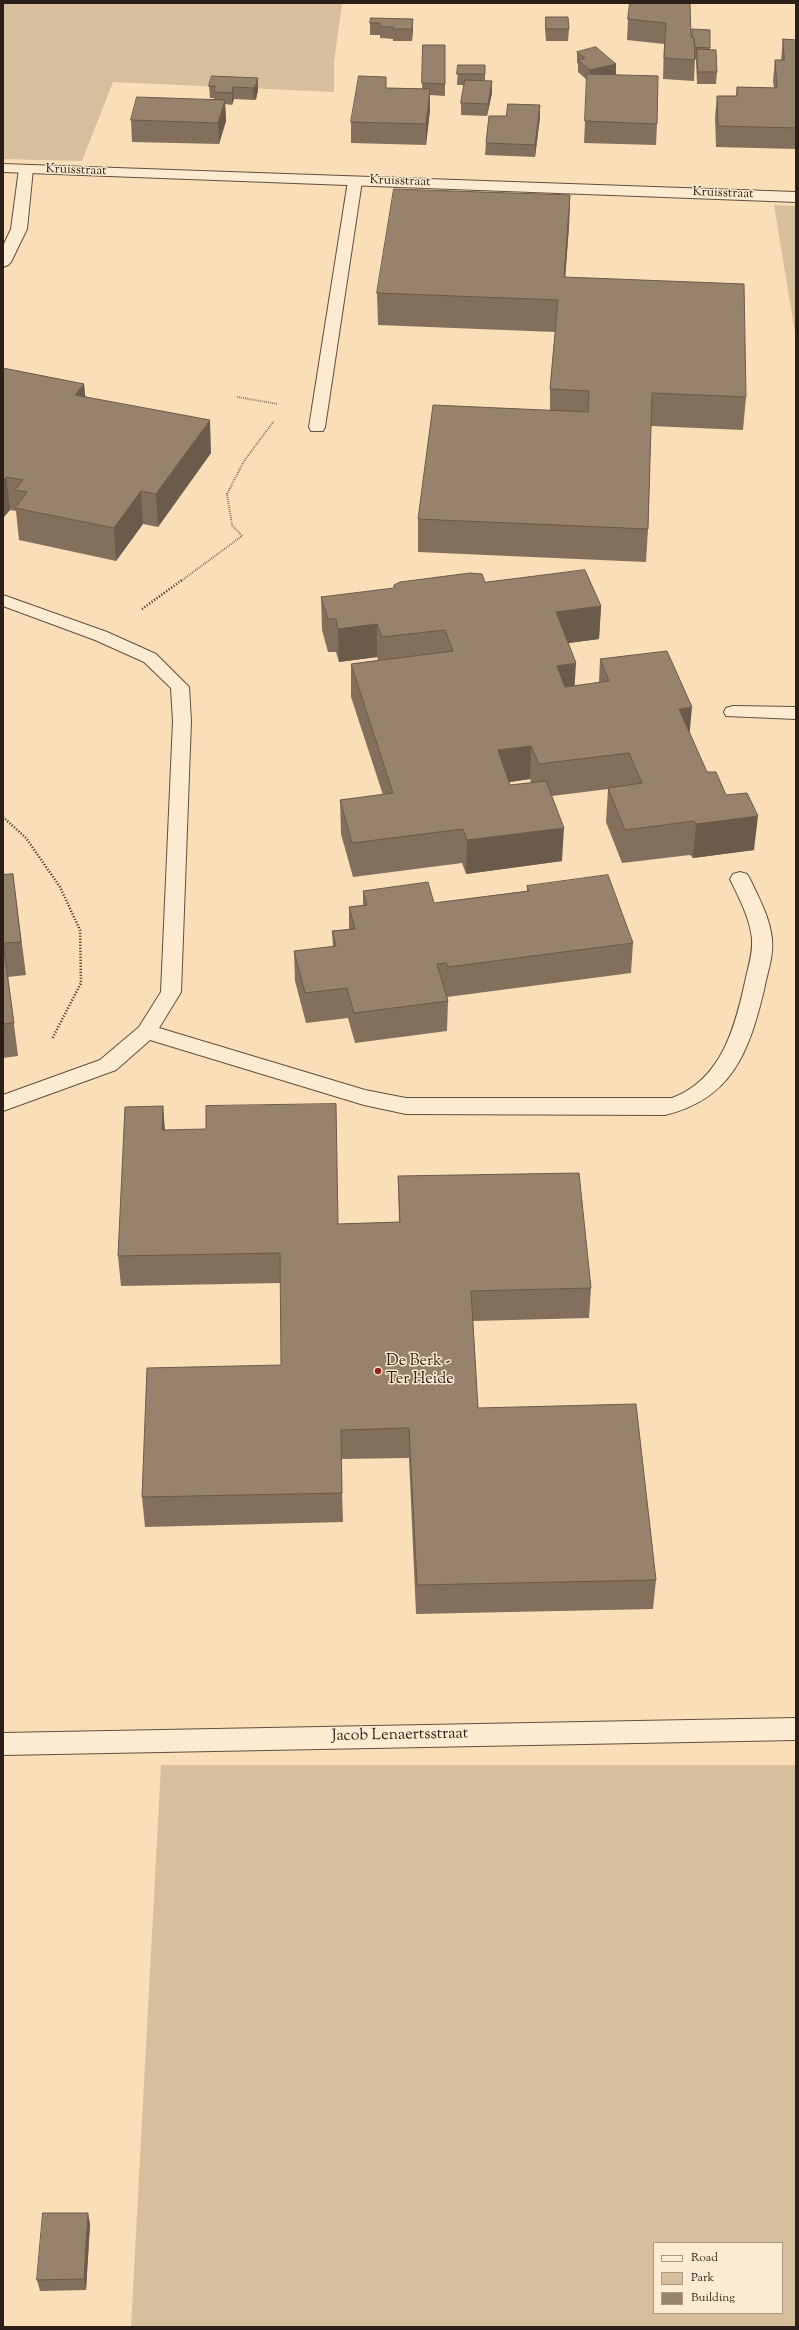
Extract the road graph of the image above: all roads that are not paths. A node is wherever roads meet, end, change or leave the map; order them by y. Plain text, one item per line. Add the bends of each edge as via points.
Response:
1 (3, 168) edge
2 (26, 169) junction
3 (355, 181) junction
4 (796, 197) edge
5 (3, 262) edge
6 (317, 427) dead end
7 (3, 600) edge
8 (733, 712) dead end
9 (796, 713) edge
10 (740, 879) dead end
11 (146, 1032) junction
12 (3, 1103) edge
13 (796, 1729) edge
14 (3, 1744) edge

1 - 2 street, Kruisstraat
2 - 3 street, Kruisstraat
2 - 5 street via 19,229
3 - 4 street, Kruisstraat
3 - 6 street
7 - 11 street via 102,636 150,658 180,687 182,721 171,992
8 - 9 street
10 - 11 street via 759,923 762,948 750,1008 733,1051 718,1076 703,1091 685,1102 665,1107 406,1106 364,1097
11 - 12 street via 108,1064
13 - 14 street, Jacob Lenaertsstraat

